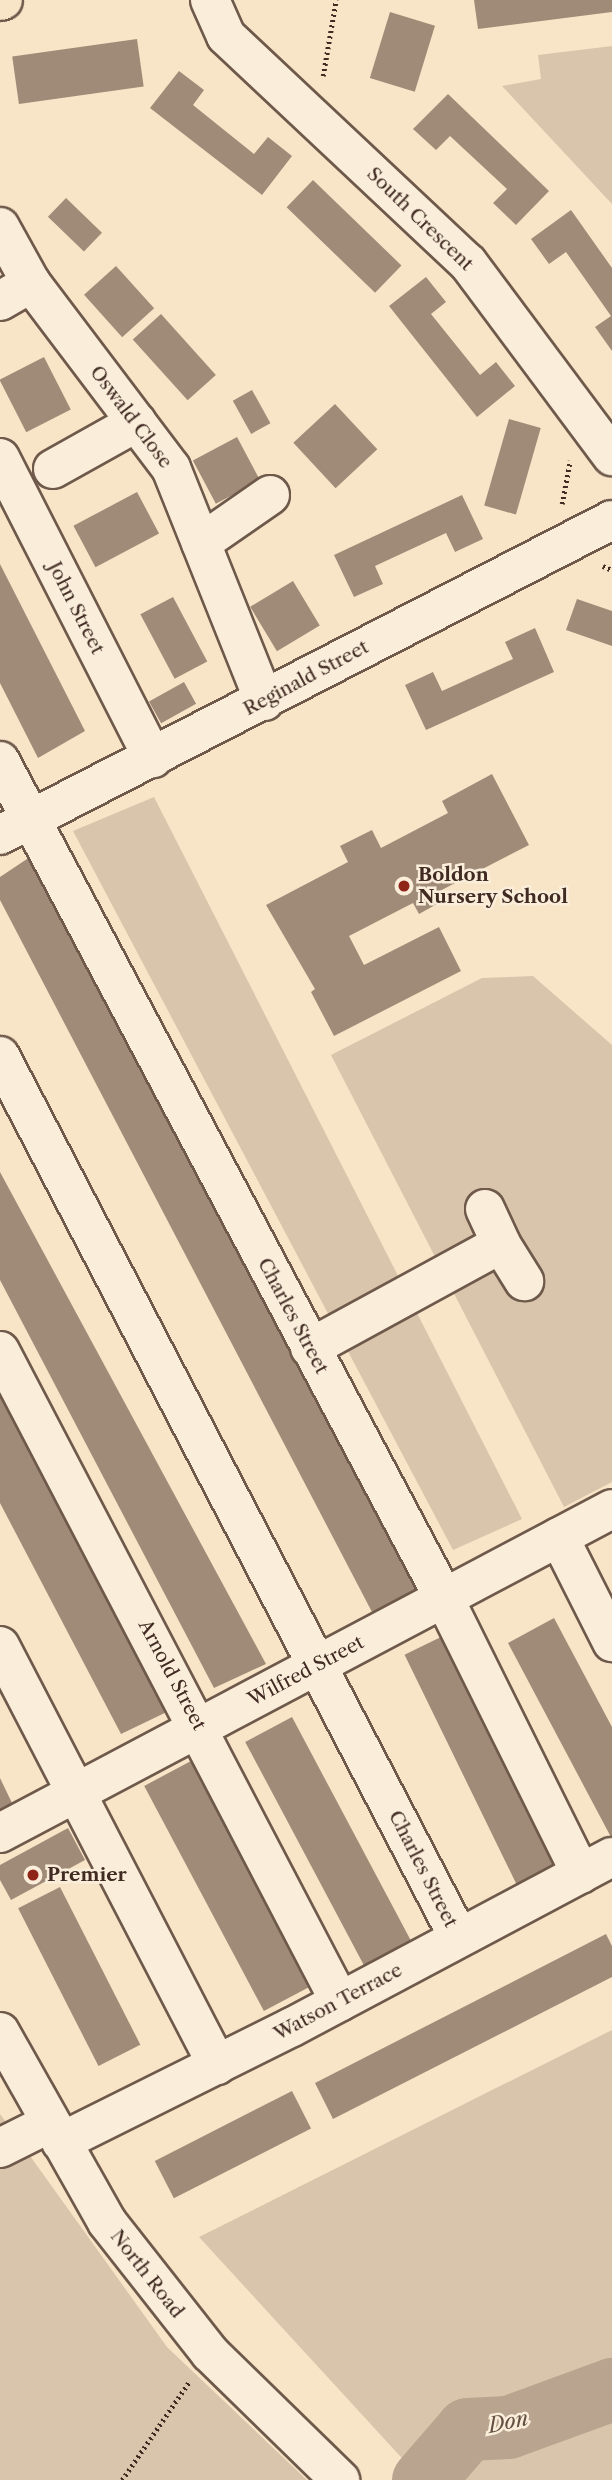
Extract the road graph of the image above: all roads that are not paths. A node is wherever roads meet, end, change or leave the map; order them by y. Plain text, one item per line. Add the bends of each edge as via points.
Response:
1 (210, 0) edge
2 (0, 227) edge
3 (16, 292) edge
4 (136, 422) junction
5 (612, 456) edge
6 (0, 458) edge
7 (53, 469) dead end
8 (270, 495) dead end
9 (612, 520) edge
10 (201, 544) junction
11 (264, 701) junction
12 (153, 758) junction
13 (0, 761) edge
14 (15, 828) edge
15 (0, 1056) edge
16 (485, 1209) dead end
17 (501, 1244) junction
18 (524, 1281) dead end
19 (310, 1348) junction
20 (0, 1351) edge
21 (612, 1509) edge
22 (559, 1537) junction
23 (444, 1598) junction
24 (612, 1642) edge
25 (0, 1646) edge
26 (317, 1665) junction
27 (199, 1727) junction
28 (76, 1792) junction
29 (0, 1833) edge
30 (596, 1865) edge
31 (459, 1938) junction
32 (340, 2002) junction
33 (0, 2032) edge
34 (217, 2064) junction
35 (56, 2132) junction
36 (0, 2148) edge
37 (340, 2480) edge

1 - 5 street, South Crescent via 226,36 468,263
2 - 3 street, Oswald Close
3 - 4 street, Oswald Close
4 - 7 street
4 - 10 street, Oswald Close via 171,468
6 - 12 street, John Street
8 - 10 street
9 - 11 street, Reginald Street
10 - 11 street, Oswald Close
11 - 12 street, Reginald Street
12 - 14 street, Reginald Street
13 - 14 street, Charles Street
14 - 19 street, Charles Street
15 - 26 street, Charles Street
16 - 17 street
17 - 18 street
17 - 19 street
19 - 23 street, Charles Street
20 - 27 street, Arnold Street
21 - 22 street, Wilfred Street
22 - 23 street, Wilfred Street
22 - 24 street
23 - 26 street, Wilfred Street
23 - 30 street, Charles Street
25 - 28 street
26 - 27 street, Wilfred Street
26 - 31 street, Charles Street
27 - 28 street, Wilfred Street
27 - 32 street, Arnold Street
28 - 29 street, Wilfred Street
28 - 34 street
30 - 31 street, Watson Terrace
31 - 32 street, Watson Terrace
32 - 34 street, Watson Terrace
33 - 35 street, North Road
34 - 35 street, Watson Terrace
35 - 36 street, Watson Terrace
35 - 37 street, North Road via 107,2222 210,2353

